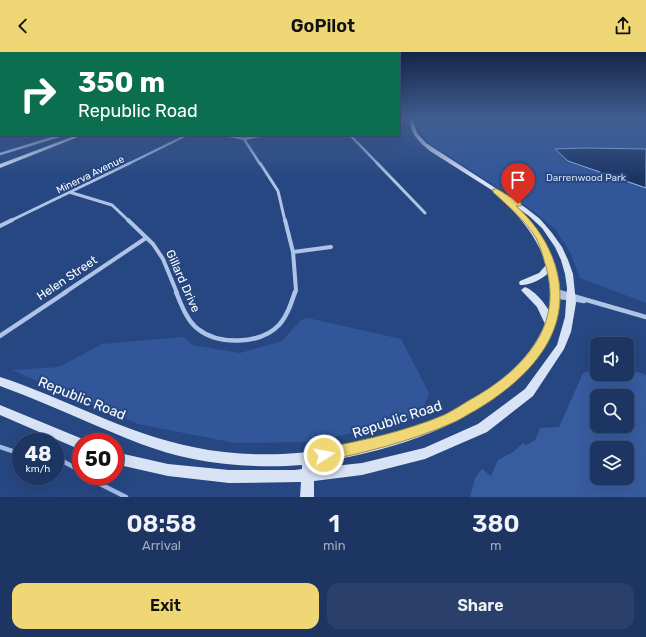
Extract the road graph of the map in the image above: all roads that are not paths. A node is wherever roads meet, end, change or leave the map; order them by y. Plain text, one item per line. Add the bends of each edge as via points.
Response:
1 (49, 139) edge
2 (65, 139) edge
3 (71, 139) edge
4 (179, 139) edge
5 (244, 139) edge
6 (354, 139) edge
7 (419, 139) edge
8 (68, 140) junction
9 (0, 154) edge
10 (0, 166) edge
11 (495, 190) junction
12 (70, 192) junction
13 (425, 213) dead end
14 (0, 226) edge
15 (146, 238) junction
16 (331, 247) dead end
17 (293, 252) junction
18 (550, 265) junction
19 (555, 293) junction
20 (572, 297) junction
21 (646, 317) edge
22 (550, 324) junction
23 (0, 336) edge
24 (0, 380) edge
25 (0, 410) edge
26 (72, 440) edge
27 (309, 458) junction
28 (124, 461) edge
29 (308, 483) junction
30 (308, 497) edge

1 - 9 street
2 - 8 street
3 - 8 main road
4 - 12 street, Minerva Avenue
5 - 17 street, Gillard Drive via 278,191
6 - 13 street
7 - 11 main road, Republic Road via 432,150
8 - 10 main road
11 - 18 main road, Republic Road via 532,227 540,238
11 - 20 main road, Republic Road via 526,210 550,234 564,259
12 - 14 street, Minerva Avenue
12 - 15 street, Gillard Drive via 112,205
15 - 17 street, Gillard Drive via 159,251 189,320 206,335 232,341 265,334 278,326 288,312 296,290
15 - 23 street, Helen Street
16 - 17 street
18 - 19 main road, Republic Road
18 - 22 main road via 542,275 524,287 546,310
19 - 20 street
19 - 22 main road, Republic Road via 554,312
20 - 21 street
20 - 29 main road, Republic Road via 570,319 556,356 529,392 496,421 476,434 413,462 358,476
22 - 27 main road, Republic Road via 542,343 528,363 512,379 494,393 449,419 386,441
24 - 27 main road, Republic Road via 148,441 192,453 225,458
25 - 26 main road
27 - 29 main road
28 - 29 main road, Republic Road via 204,480 267,484
29 - 30 main road

